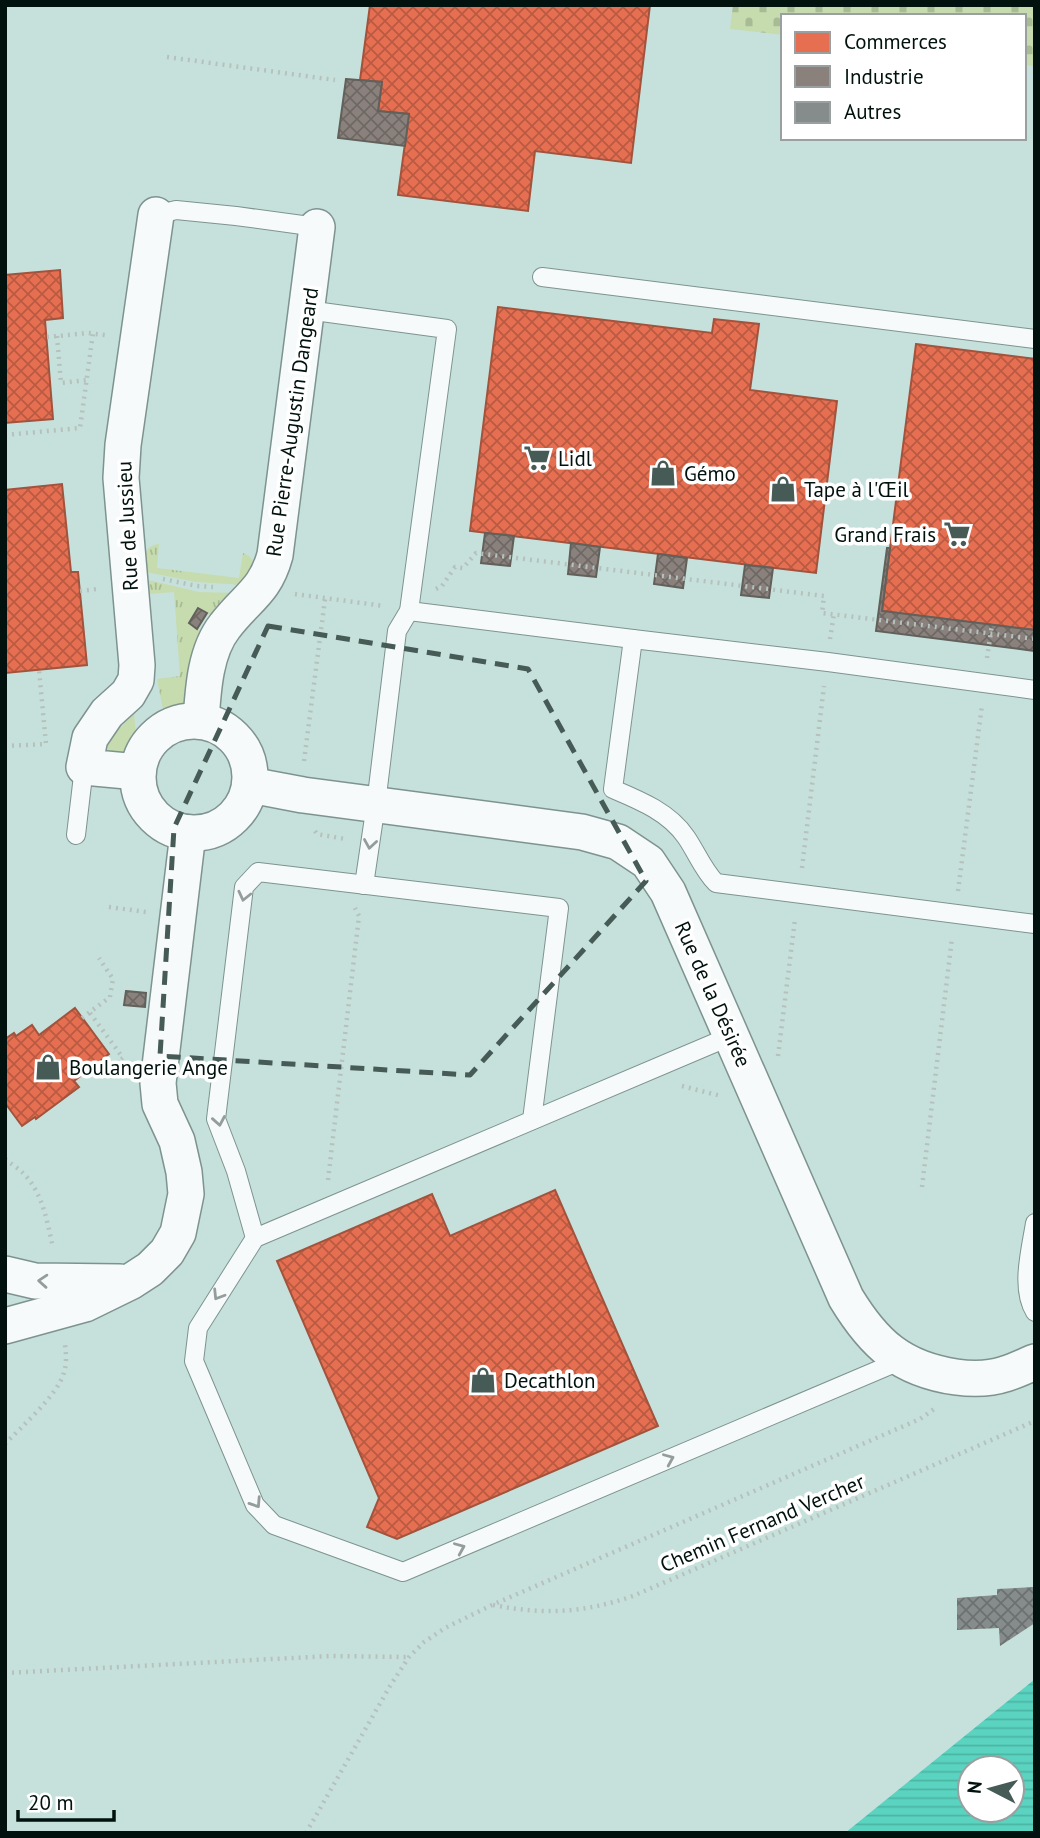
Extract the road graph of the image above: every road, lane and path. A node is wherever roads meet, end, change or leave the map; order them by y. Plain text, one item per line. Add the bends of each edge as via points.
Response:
1 (167, 57) dead end
2 (335, 80) dead end
3 (156, 215) joint
4 (317, 227) joint
5 (542, 277) dead end
6 (307, 310) junction
7 (93, 334) junction
8 (57, 336) junction
9 (47, 337) dead end
10 (138, 339) junction
11 (1035, 339) edge
12 (87, 380) junction
13 (5, 435) edge
14 (130, 576) junction
15 (261, 588) junction
16 (80, 591) dead end
17 (325, 599) junction
18 (410, 608) junction
19 (834, 614) junction
20 (992, 625) dead end
21 (990, 634) junction
22 (633, 639) junction
23 (1035, 639) edge
24 (989, 645) dead end
25 (828, 662) junction
26 (39, 670) dead end
27 (1035, 690) edge
28 (201, 721) junction
29 (5, 746) edge
30 (84, 767) junction
31 (138, 772) junction
32 (250, 785) junction
33 (303, 795) junction
34 (376, 804) junction
35 (188, 833) junction
36 (76, 835) dead end
37 (355, 884) junction
38 (798, 894) junction
39 (1035, 924) edge
40 (99, 958) dead end
41 (90, 1013) junction
42 (82, 1018) dead end
43 (731, 1036) junction
44 (101, 1074) dead end
45 (754, 1088) junction
46 (670, 1090) dead end
47 (532, 1120) junction
48 (5, 1159) edge
49 (319, 1210) junction
50 (1035, 1223) edge
51 (255, 1238) junction
52 (53, 1248) dead end
53 (5, 1274) edge
54 (130, 1282) junction
55 (1035, 1312) edge
56 (5, 1326) edge
57 (65, 1339) dead end
58 (902, 1360) junction
59 (1035, 1362) edge
60 (960, 1377) junction
61 (1035, 1421) edge
62 (5, 1444) edge
63 (492, 1605) junction
64 (409, 1657) junction
65 (5, 1672) edge
66 (306, 1833) edge

1 - 2 path
3 - 4 lane via 176,210
3 - 10 street, Rue de Jussieu
4 - 6 street, Rue Pierre-Augustin Dangeard
5 - 11 lane
6 - 15 street, Rue Pierre-Augustin Dangeard via 275,555
6 - 18 lane via 447,329
7 - 8 path
7 - 10 path
7 - 12 path
8 - 9 path
8 - 12 path via 61,383
10 - 14 street, Rue de Jussieu via 121,478
12 - 13 path via 80,428
14 - 15 path via 197,586
14 - 16 path via 114,577 101,589
14 - 30 street, Rue de Jussieu via 136,680 90,738
15 - 17 path
15 - 28 street, Rue Pierre-Augustin Dangeard via 224,627 214,645
17 - 18 path
17 - 33 path
18 - 19 path via 442,586 454,567 463,568 476,553 824,596 822,613
18 - 22 lane
18 - 34 lane via 397,631
19 - 21 path
19 - 25 path
20 - 21 path
21 - 23 path
21 - 24 path
22 - 25 lane
22 - 38 lane via 613,789 661,812 685,835 716,883
25 - 27 lane
25 - 38 path
26 - 29 path via 46,744
28 - 31 street via 166,728 142,755
28 - 32 street via 222,728 239,743 250,770
30 - 31 street
30 - 36 lane
31 - 35 street via 143,801 151,813 161,823
32 - 33 street, Rue de la Désirée
32 - 35 street via 239,812 229,822 202,833
33 - 34 street, Rue de la Désirée
33 - 37 path via 301,813 317,834 345,838 344,866
34 -> 37 lane
34 - 43 street, Rue de la Désirée via 582,832 618,842 648,862 668,891
35 - 54 street via 158,1083 160,1104 177,1141 184,1172 185,1203 178,1233 167,1252
37 - 47 lane via 559,908
37 - 49 path via 348,895 359,916 328,1186
37 -> 51 lane via 258,872 244,887 216,1119
38 - 39 lane
38 - 45 path via 775,1079
40 - 41 path via 113,979 110,997
41 - 42 path
41 - 44 path via 123,1058
43 - 45 street, Rue de la Désirée
43 - 47 lane
45 - 46 path via 732,1098 683,1086
45 - 58 street, Rue de la Désirée via 846,1298 862,1324
47 - 49 lane
48 - 52 path via 23,1173 43,1203
49 - 51 lane
50 - 55 lane via 1027,1284
51 -> 58 lane via 198,1328 194,1360 255,1506 274,1525 402,1572
54 -> 53 street via 35,1281
54 - 56 street via 85,1304
57 - 62 path via 62,1378
58 - 60 street, Rue de la Désirée via 919,1369
59 - 60 street, Rue de la Désirée via 1003,1375
60 - 63 path via 950,1394 919,1419
61 - 63 path, Chemin Fernand Vercher via 609,1604 545,1611
63 - 64 path via 445,1628
64 - 65 path via 330,1656
64 - 66 path

